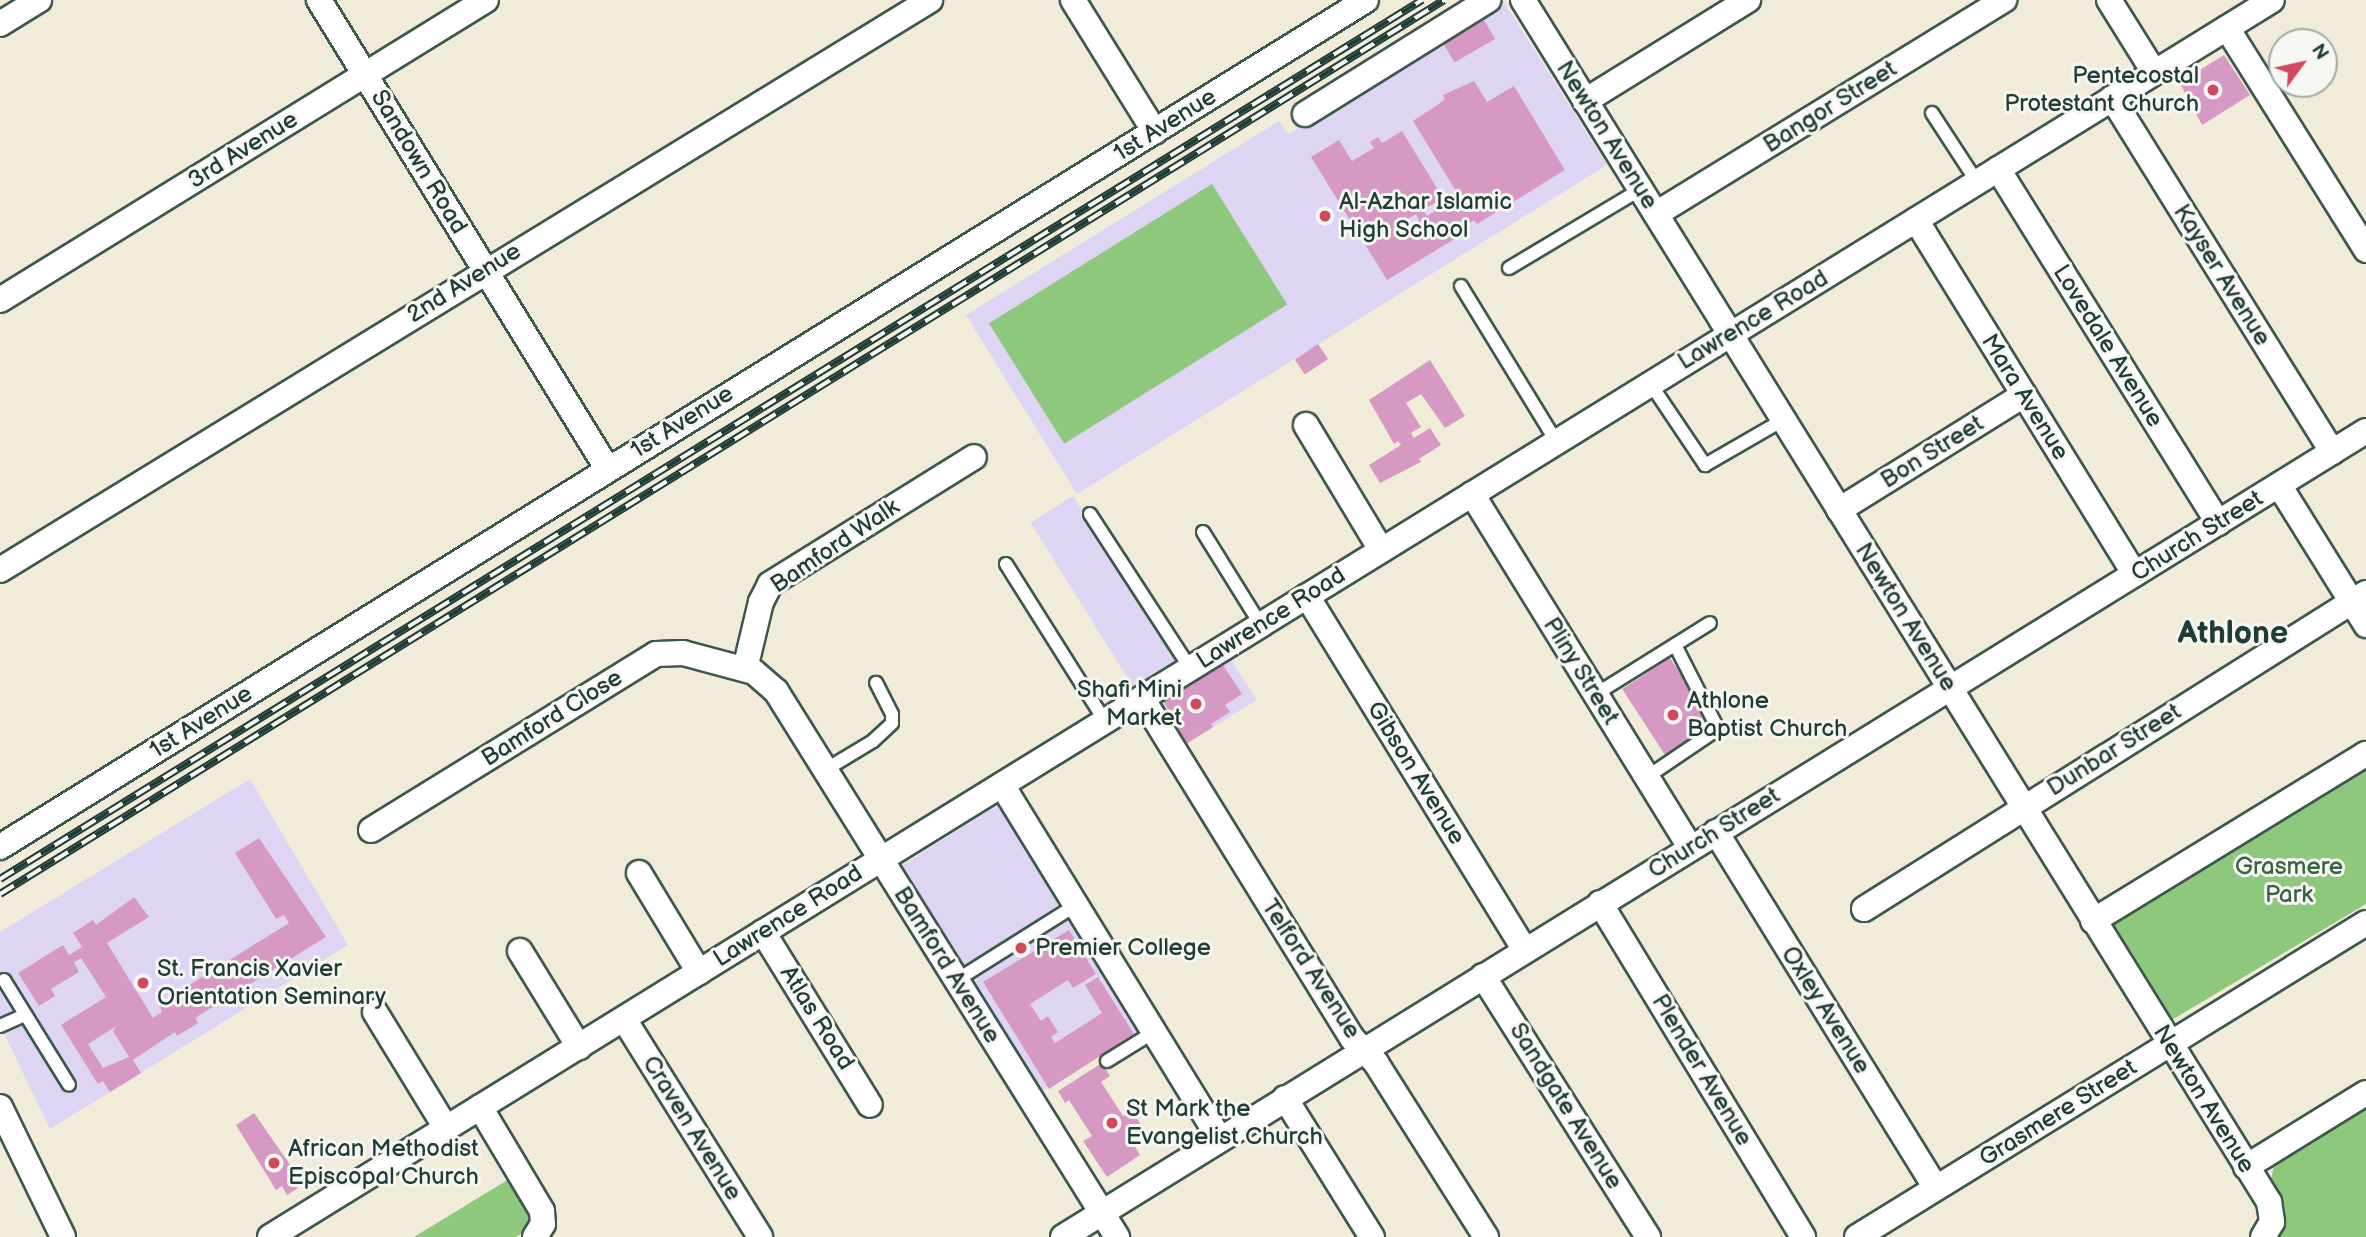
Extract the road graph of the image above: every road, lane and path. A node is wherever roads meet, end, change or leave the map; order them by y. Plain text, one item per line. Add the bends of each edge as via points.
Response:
1 (39, 0) edge
2 (319, 0) edge
3 (486, 0) edge
4 (930, 0) edge
5 (1073, 0) edge
6 (1366, 0) edge
7 (1488, 0) edge
8 (1523, 0) edge
9 (1748, 0) edge
10 (2004, 0) edge
11 (2109, 0) edge
12 (2272, 0) edge
13 (0, 24) edge
14 (2227, 28) junction
15 (2154, 72) junction
16 (365, 74) junction
17 (2112, 98) junction
18 (1585, 100) junction
19 (1932, 113) dead end
20 (1305, 114) dead end
21 (1155, 132) junction
22 (1998, 169) junction
23 (1977, 182) junction
24 (1641, 190) junction
25 (1656, 214) junction
26 (1916, 220) junction
27 (2366, 250) edge
28 (1509, 268) dead end
29 (485, 270) junction
30 (1461, 286) dead end
31 (0, 300) edge
32 (1730, 334) junction
33 (1650, 383) junction
34 (2024, 395) junction
35 (1783, 420) junction
36 (1306, 425) dead end
37 (2366, 431) edge
38 (1556, 441) junction
39 (2332, 452) junction
40 (974, 457) dead end
41 (607, 468) junction
42 (2279, 485) junction
43 (1472, 494) junction
44 (1839, 509) junction
45 (1090, 514) dead end
46 (2218, 523) junction
47 (1203, 532) dead end
48 (1381, 550) junction
49 (1006, 564) dead end
50 (0, 570) edge
51 (2135, 574) junction
52 (1307, 596) junction
53 (2359, 597) edge
54 (1710, 623) dead end
55 (1261, 625) junction
56 (2366, 625) edge
57 (1675, 645) junction
58 (1189, 668) junction
59 (745, 669) junction
60 (876, 683) dead end
61 (1950, 688) junction
62 (1595, 694) junction
63 (1142, 698) junction
64 (1105, 721) junction
65 (2366, 754) edge
66 (825, 770) junction
67 (1647, 777) junction
68 (1002, 785) junction
69 (2023, 807) junction
70 (371, 830) dead end
71 (1716, 832) junction
72 (0, 847) edge
73 (1691, 848) junction
74 (881, 858) junction
75 (639, 873) dead end
76 (1600, 903) junction
77 (1076, 905) junction
78 (1864, 909) dead end
79 (2094, 921) junction
80 (2366, 923) edge
81 (763, 932) junction
82 (1525, 950) junction
83 (520, 951) dead end
84 (699, 972) junction
85 (1483, 976) junction
86 (4, 980) dead end
87 (957, 980) junction
88 (375, 1012) dead end
89 (25, 1015) junction
90 (624, 1019) junction
91 (0, 1026) edge
92 (1154, 1032) junction
93 (2170, 1044) junction
94 (579, 1047) junction
95 (1364, 1050) junction
96 (1107, 1061) dead end
97 (69, 1085) dead end
98 (2366, 1093) edge
99 (1285, 1098) junction
100 (870, 1105) dead end
101 (0, 1107) edge
102 (480, 1107) junction
103 (446, 1128) junction
104 (8, 1138) edge
105 (1220, 1139) junction
106 (2246, 1167) junction
107 (1936, 1188) junction
108 (1102, 1213) junction
109 (63, 1237) edge
110 (270, 1237) edge
111 (535, 1237) edge
112 (760, 1237) edge
113 (1063, 1237) edge
114 (1116, 1237) edge
115 (1371, 1237) edge
116 (1486, 1237) edge
117 (1648, 1237) edge
118 (1803, 1237) edge
119 (1857, 1237) edge
120 (2264, 1237) edge

1 - 13 street
2 - 16 street, Sandown Road
3 - 16 street, 3rd Avenue
4 - 29 street, 2nd Avenue
5 - 21 street
6 - 21 street, 1st Avenue
7 - 20 street
8 - 18 street, Newton Avenue
9 - 18 street
10 - 25 street, Bangor Street
11 - 15 street
12 - 14 street, Lawrence Road
14 - 15 street, Lawrence Road
14 - 27 street
15 - 17 street, Lawrence Road
16 - 29 street, Sandown Road
16 - 31 street, 3rd Avenue
17 - 22 street, Lawrence Road
17 - 39 street, Kayser Avenue
18 - 24 street, Newton Avenue
19 - 23 lane
21 - 41 street, 1st Avenue
22 - 23 street, Lawrence Road
22 - 46 street, Lovedale Avenue
23 - 26 street, Lawrence Road
24 - 25 street, Newton Avenue
24 - 28 lane
25 - 32 street, Newton Avenue
26 - 32 street, Lawrence Road
26 - 34 street, Mara Avenue
29 - 41 street, Sandown Road
29 - 50 street, 2nd Avenue
30 - 38 lane
32 - 33 street, Lawrence Road
32 - 35 street, Newton Avenue
33 - 35 lane via 1701,464 1715,463
33 - 38 street, Lawrence Road
34 - 44 street, Bon Street
34 - 51 street, Mara Avenue
35 - 44 street, Newton Avenue
36 - 48 street
37 - 39 street, Church Street
38 - 43 street, Lawrence Road
39 - 42 street, Church Street
40 - 59 street, Bamford Walk via 770,584 761,601
41 - 72 street, 1st Avenue
42 - 46 street, Church Street
42 - 53 street
43 - 48 street, Lawrence Road
43 - 62 street, Pliny Street
44 - 61 street, Newton Avenue
45 - 58 lane
46 - 51 street, Church Street
47 - 55 lane
48 - 52 street, Lawrence Road
49 - 64 lane
51 - 61 street, Church Street
52 - 55 street, Lawrence Road
52 - 82 street, Gibson Avenue
53 - 56 street
53 - 69 street, Dunbar Street
54 - 57 lane
55 - 58 street, Lawrence Road
57 - 62 lane
57 - 67 lane via 1718,729
58 - 63 street, Lawrence Road
59 - 66 street, Bamford Avenue via 776,691
59 - 70 street, Bamford Close via 683,653 656,654
60 - 66 lane via 892,723 873,741
61 - 69 street, Newton Avenue
61 - 71 street, Church Street
62 - 67 street, Pliny Street
63 - 64 street, Lawrence Road
63 - 95 street, Telford Avenue
64 - 68 street, Lawrence Road
65 - 79 street
66 - 74 street, Bamford Avenue
67 - 73 street, Pliny Street
68 - 74 street, Lawrence Road
68 - 77 street
69 - 78 street, Dunbar Street
69 - 79 street, Newton Avenue
71 - 73 street, Church Street
71 - 107 street, Oxley Avenue
73 - 76 street, Church Street
74 - 81 street, Lawrence Road
74 - 87 street, Bamford Avenue
75 - 84 street
76 - 82 street, Church Street
76 - 118 street, Plender Avenue
77 - 87 lane
77 - 92 street
79 - 93 street, Newton Avenue
80 - 93 street, Grasmere Street
81 - 84 street, Lawrence Road
81 - 100 street, Atlas Road
82 - 85 street, Church Street
83 - 94 street
84 - 90 street, Lawrence Road
85 - 95 street, Church Street
85 - 117 street, Sandgate Avenue
86 - 89 lane
87 - 108 street, Bamford Avenue
88 - 103 street
89 - 91 lane
89 - 97 lane
90 - 94 street, Lawrence Road
90 - 112 street, Craven Avenue
92 - 96 lane
92 - 105 street
93 - 106 street, Newton Avenue
93 - 107 street, Grasmere Street
94 - 102 street, Lawrence Road
95 - 99 street, Church Street
95 - 116 street, Telford Avenue via 1377,1063
98 - 106 street
99 - 105 street, Church Street
99 - 115 street
101 - 104 street
102 - 103 street, Lawrence Road
102 - 111 street via 542,1211 543,1224
103 - 110 street, Lawrence Road
104 - 109 street
105 - 108 street, Church Street
106 - 120 street, Newton Avenue via 2272,1209 2272,1222
107 - 119 street, Grasmere Street
108 - 113 street, Church Street
108 - 114 street, Bamford Avenue

